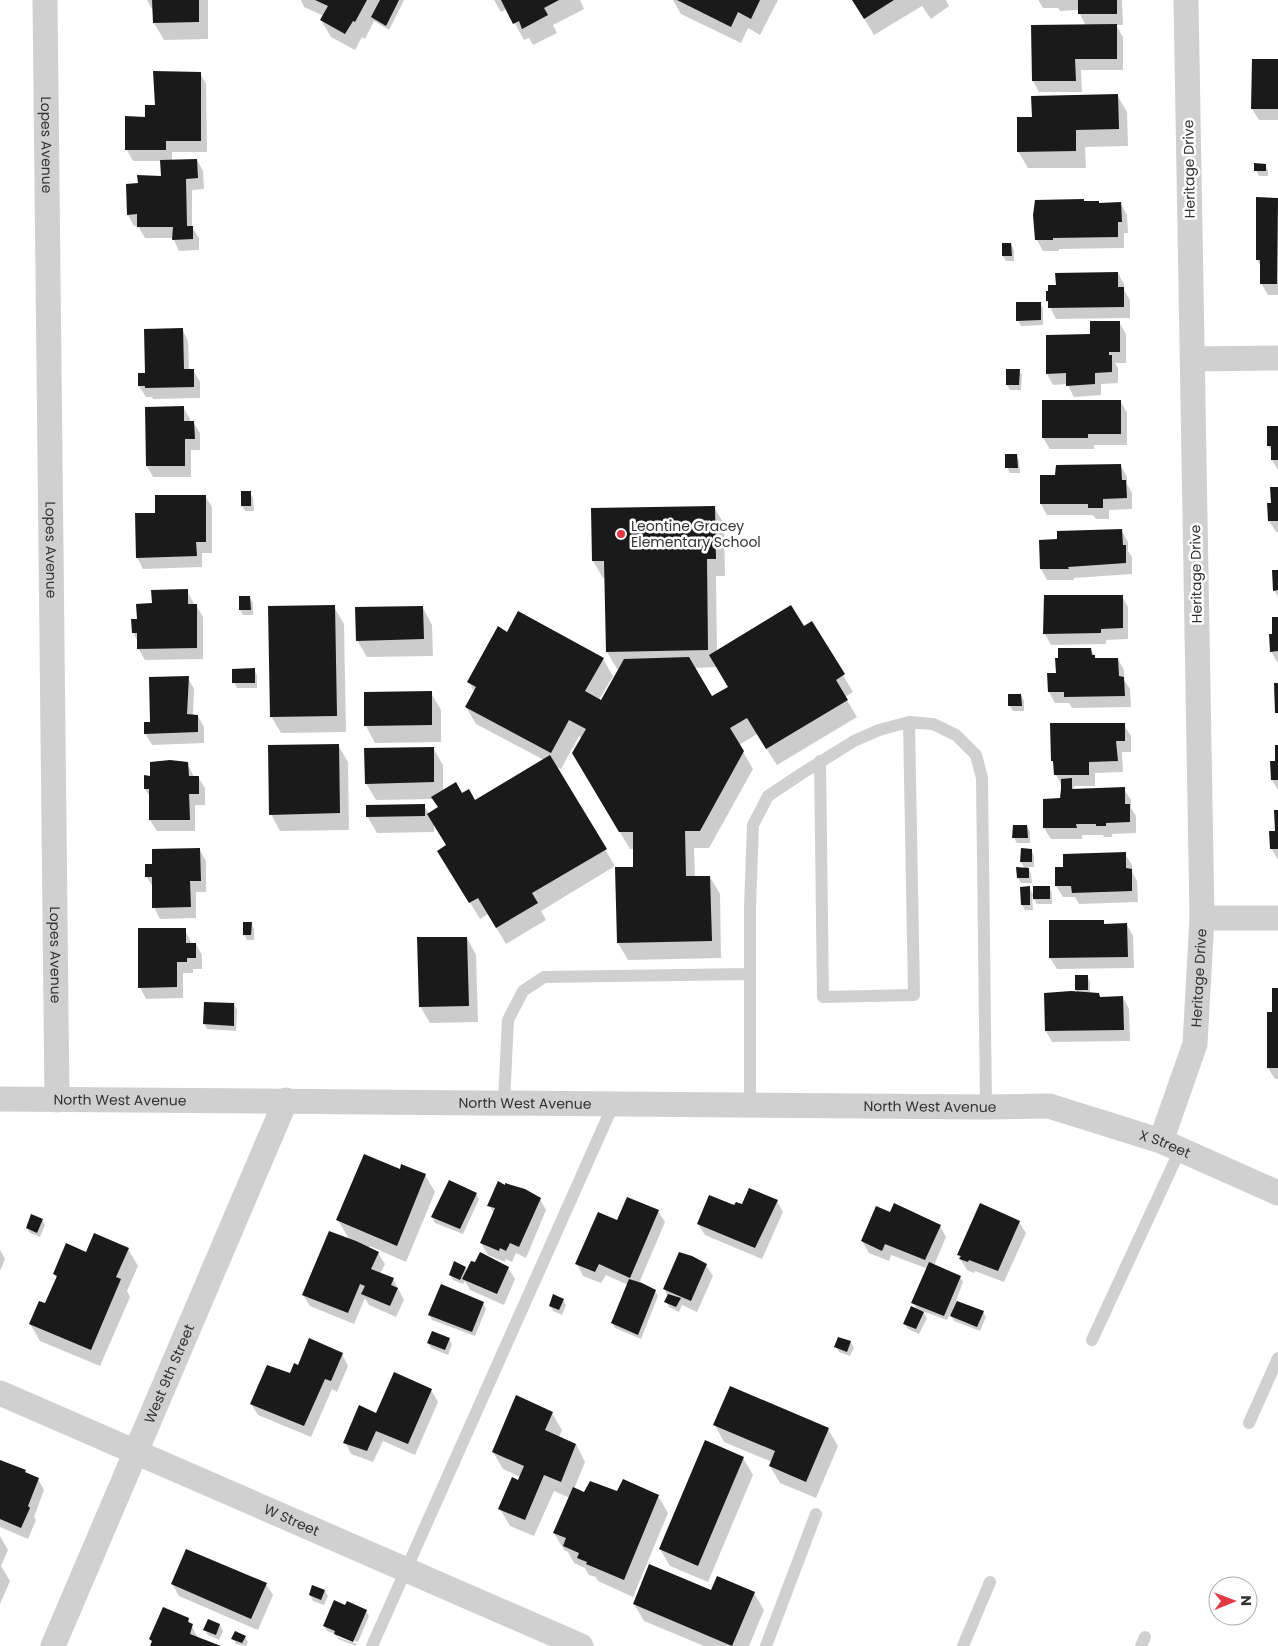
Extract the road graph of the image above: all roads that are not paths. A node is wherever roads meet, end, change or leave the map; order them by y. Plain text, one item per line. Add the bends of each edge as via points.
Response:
1 (45, 0) edge
2 (1186, 0) edge
3 (1278, 358) edge
4 (1193, 359) junction
5 (909, 722) junction
6 (820, 761) junction
7 (1202, 918) junction
8 (1278, 918) edge
9 (750, 974) junction
10 (0, 1099) edge
11 (57, 1100) junction
12 (286, 1100) junction
13 (504, 1102) junction
14 (614, 1103) junction
15 (750, 1104) junction
16 (1049, 1106) joint
17 (986, 1107) junction
18 (1170, 1146) junction
19 (1278, 1193) edge
20 (1092, 1340) dead end
21 (1278, 1358) edge
22 (0, 1394) edge
23 (1249, 1423) dead end
24 (136, 1452) junction
25 (816, 1514) dead end
26 (406, 1569) junction
27 (990, 1582) dead end
28 (53, 1646) edge
29 (372, 1646) edge
30 (581, 1646) edge
31 (766, 1646) edge
32 (963, 1646) edge

1 - 11 street, Lopes Avenue
2 - 4 street, Heritage Drive
3 - 4 street
4 - 7 street, Heritage Drive
5 - 6 lane via 879,730
5 - 6 lane via 914,995 823,998
5 - 17 lane via 933,724 956,735 976,755 982,778
6 - 9 lane via 768,796 753,824
7 - 8 street
7 - 18 street, Heritage Drive via 1195,1044
9 - 13 lane via 544,977 523,991 508,1020
9 - 15 lane
10 - 11 street, North West Avenue
11 - 12 street, North West Avenue
12 - 13 street, North West Avenue
12 - 24 street, West 9th Street
13 - 14 street, North West Avenue
14 - 15 street, North West Avenue
14 - 26 lane
15 - 17 street, North West Avenue
16 - 17 street, North West Avenue
16 - 18 street, X Street
18 - 19 street, X Street
18 - 20 lane
21 - 23 lane
22 - 24 street, W Street
24 - 26 street, W Street
24 - 28 street, West 9th Street
25 - 31 lane
26 - 29 lane
26 - 30 street, W Street
27 - 32 lane

